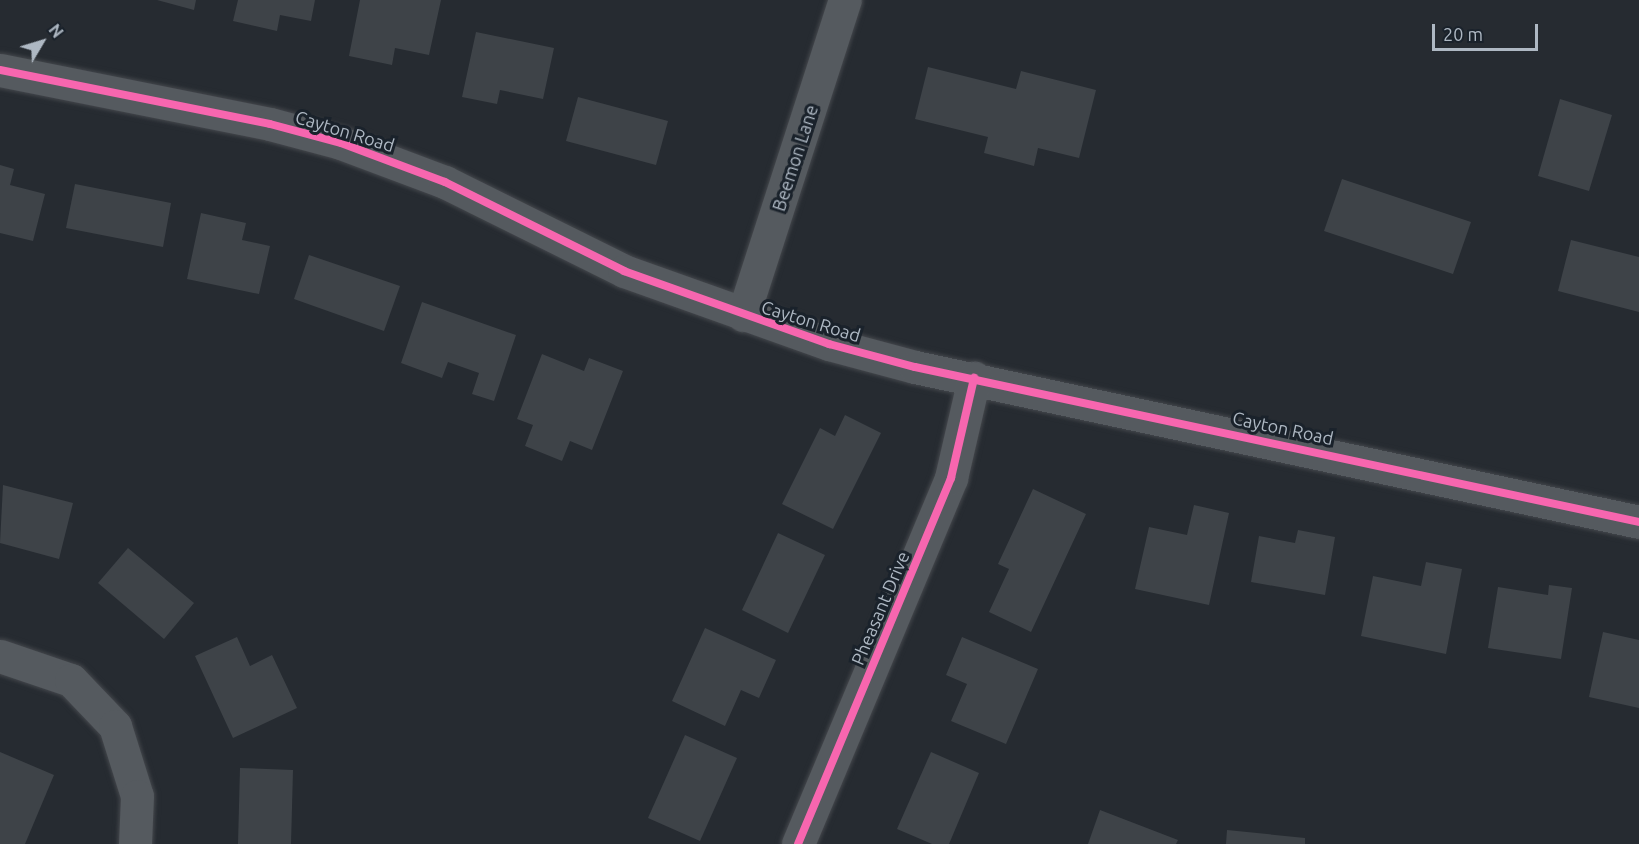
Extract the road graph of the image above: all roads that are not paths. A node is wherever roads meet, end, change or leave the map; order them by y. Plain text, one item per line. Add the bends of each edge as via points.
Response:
1 (845, 0) edge
2 (0, 70) edge
3 (743, 315) junction
4 (974, 378) junction
5 (1639, 522) edge
6 (0, 656) edge
7 (135, 844) edge
8 (798, 844) edge

1 - 3 street, Beemon Lane
2 - 3 street, Cayton Road via 270,124 341,143 445,182 624,271
3 - 4 street, Cayton Road via 829,344
4 - 5 street, Cayton Road
4 - 8 street, Pheasant Drive via 951,478
6 - 7 street via 71,680 115,726 137,796

